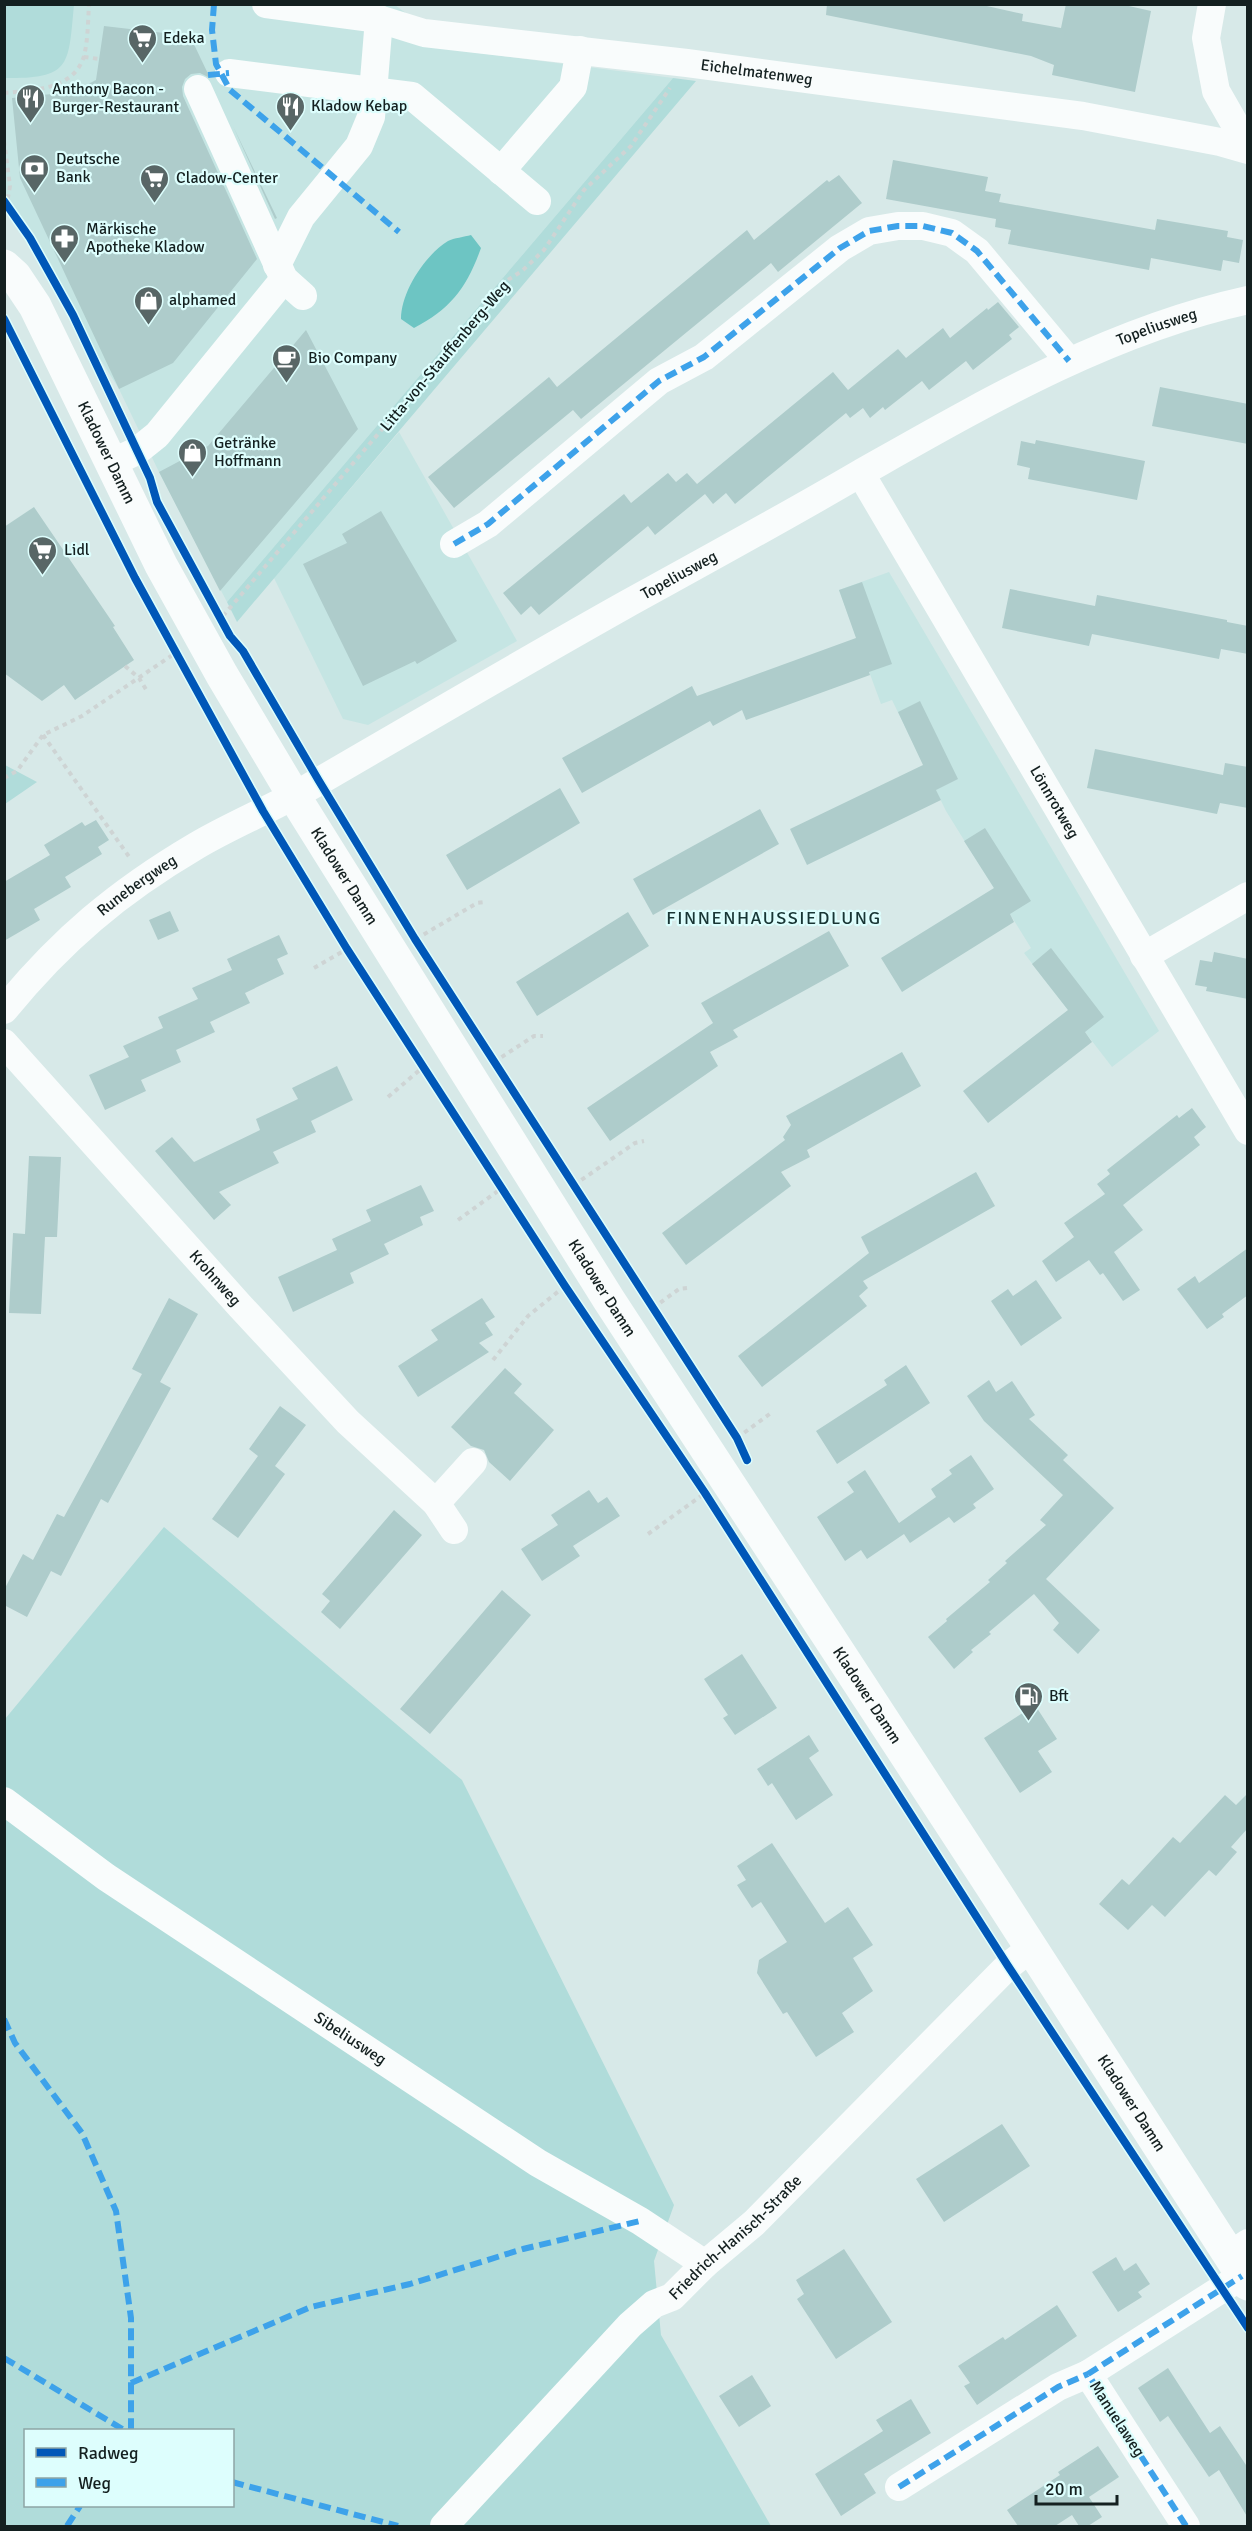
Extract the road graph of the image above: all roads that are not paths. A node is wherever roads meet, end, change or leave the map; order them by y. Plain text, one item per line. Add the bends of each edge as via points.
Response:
1 (266, 4) edge
2 (1212, 4) edge
3 (379, 19) junction
4 (580, 50) junction
5 (229, 73) dead end
6 (198, 89) dead end
7 (373, 91) junction
8 (1248, 148) edge
9 (501, 171) junction
10 (537, 201) dead end
11 (4, 266) edge
12 (288, 280) junction
13 (1248, 300) edge
14 (1069, 361) junction
15 (111, 463) junction
16 (861, 474) junction
17 (454, 544) dead end
18 (294, 796) junction
19 (1248, 896) edge
20 (1144, 956) junction
21 (4, 1010) edge
22 (4, 1043) edge
23 (1248, 1131) edge
24 (474, 1462) dead end
25 (436, 1503) junction
26 (454, 1530) dead end
27 (4, 1801) edge
28 (1031, 1948) junction
29 (705, 2264) junction
30 (1242, 2265) edge
31 (1088, 2374) junction
32 (899, 2487) dead end
33 (444, 2526) edge
34 (1186, 2526) edge

1 - 3 street, Eichelmatenweg
2 - 8 street via 1206,38 1216,92
3 - 4 street, Eichelmatenweg via 424,33
3 - 7 street
4 - 8 street, Eichelmatenweg via 1083,116
4 - 9 street via 573,87
5 - 7 street
6 - 12 street
7 - 9 street via 412,96
7 - 12 street via 371,117 359,146 301,217
9 - 10 street
11 - 15 main road, Kladower Damm via 35,306
12 - 15 street via 157,435
13 - 14 street, Topeliusweg via 1146,330
14 - 16 street, Topeliusweg via 939,427
14 - 17 street via 977,251 952,233 923,225 869,231 840,248 704,357 659,381 488,524
15 - 18 main road, Kladower Damm via 160,565
16 - 18 street, Topeliusweg via 499,676
16 - 20 street, Lönnrotweg
18 - 21 street, Runebergweg via 198,845 144,878 63,943
18 - 28 main road, Kladower Damm via 609,1300
19 - 20 street
20 - 23 street, Lönnrotweg
22 - 25 street, Krohnweg via 317,1389
24 - 25 street
25 - 26 street, Krohnweg
27 - 29 street, Sibeliusweg via 106,1877 538,2163 640,2221
28 - 29 street, Friedrich-Hanisch-Straße via 1008,1966 754,2223
28 - 30 main road, Kladower Damm
29 - 33 street, Friedrich-Hanisch-Straße via 672,2296 654,2304 630,2325
30 - 31 street, Manuelaweg
31 - 32 street via 1058,2387
31 - 34 street, Manuelaweg

